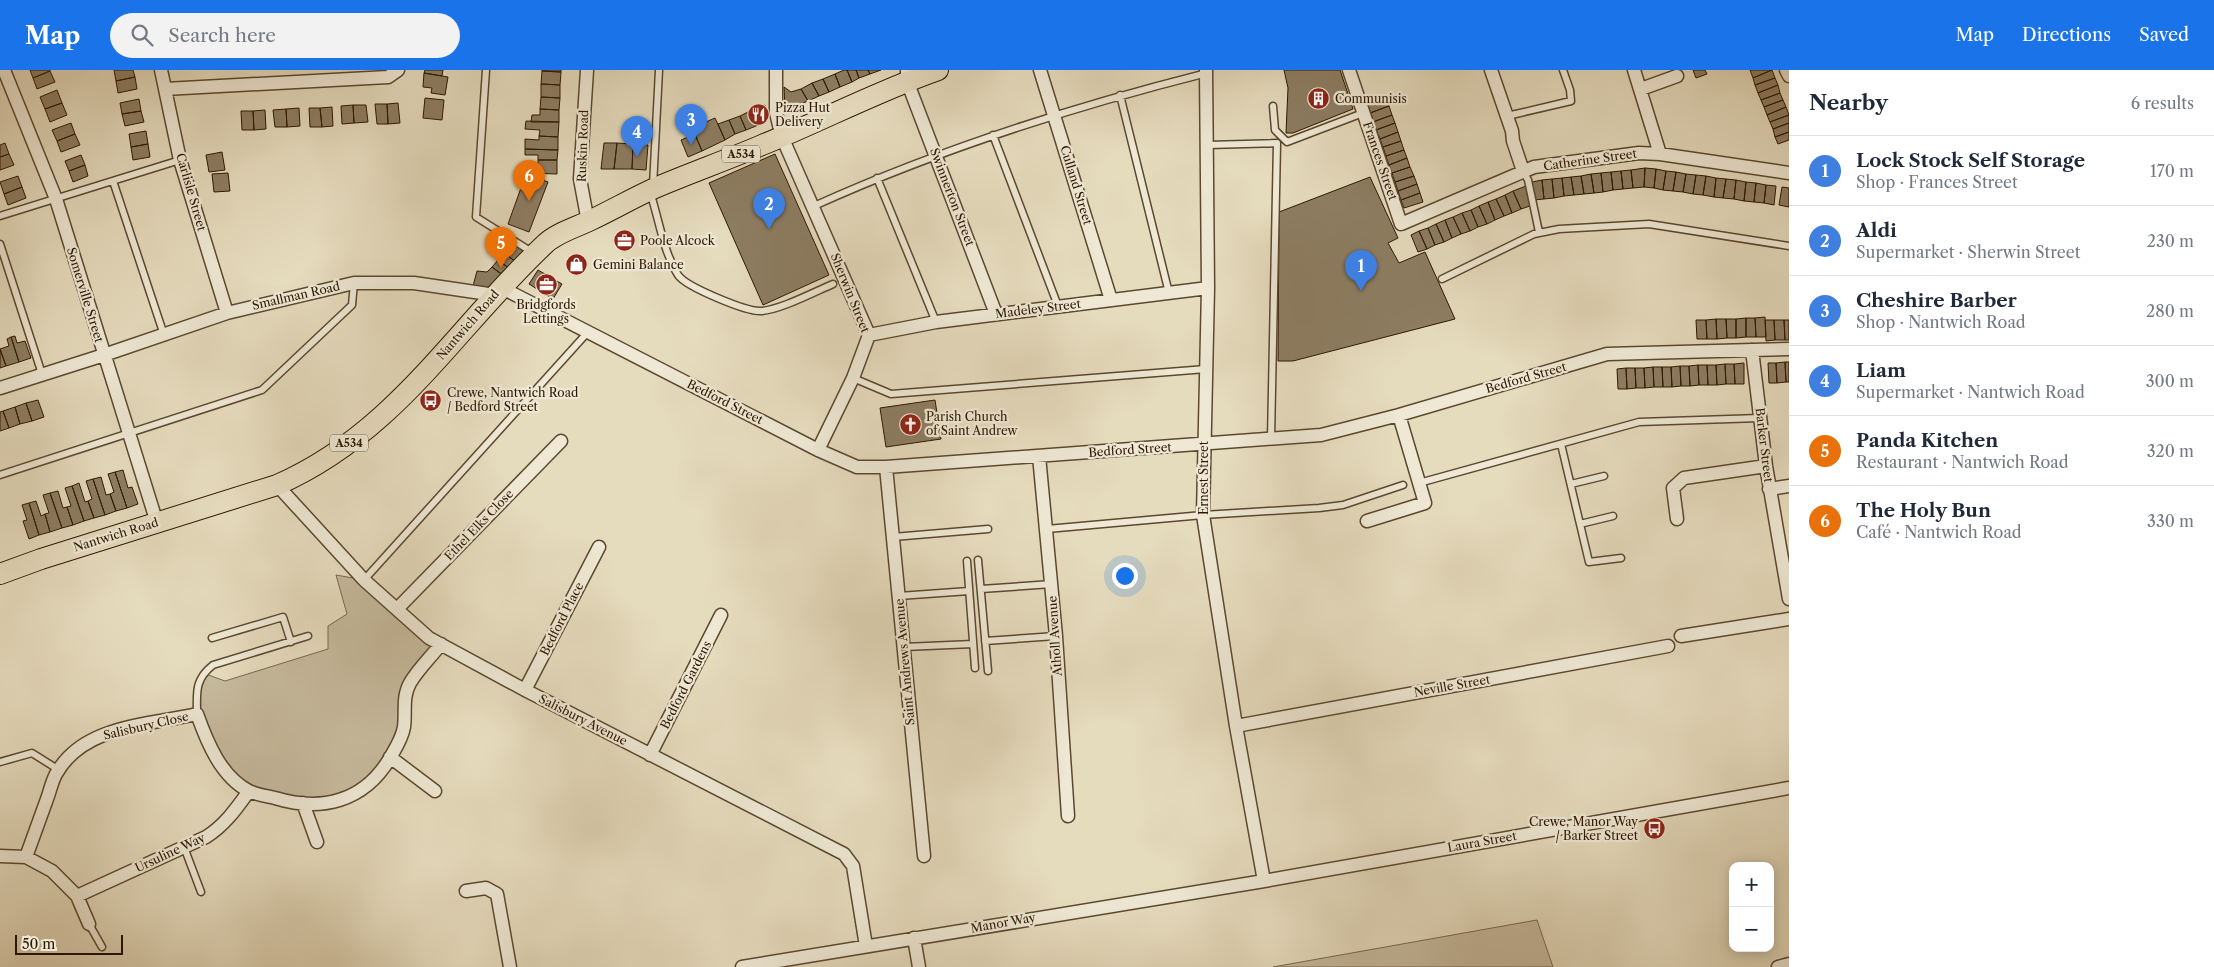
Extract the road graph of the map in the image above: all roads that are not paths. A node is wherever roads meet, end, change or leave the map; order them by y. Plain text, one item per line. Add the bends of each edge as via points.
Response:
1 (4, 70) edge
2 (161, 70) edge
3 (398, 70) edge
4 (486, 70) edge
5 (587, 70) edge
6 (659, 70) edge
7 (776, 70) edge
8 (938, 70) edge
9 (1040, 70) edge
10 (1348, 70) edge
11 (1491, 70) edge
12 (1563, 70) edge
13 (1634, 70) edge
14 (1786, 70) edge
15 (1206, 72) edge
16 (907, 75) edge
17 (1677, 76) dead end
18 (1789, 76) edge
19 (1642, 89) junction
20 (165, 90) junction
21 (1120, 95) junction
22 (1273, 106) dead end
23 (1363, 113) junction
24 (1055, 116) junction
25 (1507, 116) junction
26 (993, 135) junction
27 (782, 137) junction
28 (1208, 145) junction
29 (1660, 154) junction
30 (936, 155) junction
31 (180, 160) junction
32 (1523, 171) junction
33 (1789, 173) edge
34 (877, 178) junction
35 (113, 181) junction
36 (651, 190) junction
37 (56, 199) junction
38 (814, 206) junction
39 (0, 216) edge
40 (588, 222) junction
41 (1401, 224) joint
42 (1539, 232) junction
43 (0, 244) edge
44 (1789, 246) edge
45 (535, 254) junction
46 (1442, 279) dead end
47 (354, 282) junction
48 (832, 284) dead end
49 (1208, 288) junction
50 (498, 291) junction
51 (1170, 293) junction
52 (1111, 300) junction
53 (1058, 306) junction
54 (227, 313) junction
55 (996, 314) junction
56 (936, 322) junction
57 (588, 332) junction
58 (164, 335) junction
59 (869, 335) junction
60 (1789, 349) edge
61 (1752, 350) junction
62 (104, 355) junction
63 (1206, 369) junction
64 (42, 374) junction
65 (853, 378) junction
66 (0, 388) edge
67 (1399, 415) junction
68 (1760, 418) junction
69 (128, 432) junction
70 (1271, 439) junction
71 (561, 441) dead end
72 (1561, 444) junction
73 (1204, 445) junction
74 (818, 450) junction
75 (1039, 456) junction
76 (1766, 466) junction
77 (886, 467) junction
78 (0, 475) edge
79 (1604, 476) dead end
80 (1419, 483) junction
81 (277, 484) junction
82 (1571, 484) junction
83 (1403, 485) dead end
84 (1789, 486) edge
85 (1769, 489) junction
86 (1203, 515) junction
87 (1613, 516) dead end
88 (1677, 519) dead end
89 (1367, 521) dead end
90 (157, 523) junction
91 (1580, 524) junction
92 (1047, 528) junction
93 (988, 529) dead end
94 (894, 537) junction
95 (599, 547) dead end
96 (1621, 558) dead end
97 (978, 560) dead end
98 (967, 561) dead end
99 (0, 574) edge
100 (364, 580) junction
101 (1052, 584) junction
102 (981, 589) junction
103 (969, 591) junction
104 (899, 596) junction
105 (1789, 599) edge
106 (396, 609) junction
107 (721, 615) dead end
108 (1789, 619) edge
109 (308, 636) dead end
110 (1056, 636) junction
111 (1680, 636) dead end
112 (212, 638) dead end
113 (985, 641) junction
114 (291, 642) junction
115 (441, 644) junction
116 (973, 644) junction
117 (1668, 646) dead end
118 (904, 648) junction
119 (975, 668) dead end
120 (988, 671) dead end
121 (525, 690) junction
122 (197, 714) junction
123 (1236, 726) junction
124 (650, 755) junction
125 (390, 757) junction
126 (0, 762) edge
127 (59, 770) junction
128 (1789, 788) edge
129 (249, 791) junction
130 (435, 791) dead end
131 (304, 803) junction
132 (1068, 816) dead end
133 (317, 842) dead end
134 (184, 847) junction
135 (0, 856) edge
136 (924, 856) dead end
137 (26, 857) junction
138 (1264, 881) junction
139 (466, 891) dead end
140 (202, 892) dead end
141 (77, 896) junction
142 (89, 924) joint
143 (914, 938) junction
144 (866, 946) junction
145 (102, 947) dead end
146 (1789, 964) edge
147 (510, 967) edge
148 (742, 967) edge
149 (919, 967) edge
150 (1778, 967) edge

1 - 37 street, Somerville Street
2 - 20 street, Carlisle Street
3 - 20 street via 388,77
4 - 45 lane via 476,217
5 - 40 street, Ruskin Road via 580,179
6 - 36 lane
7 - 27 street, Sherwin Street via 776,113
8 - 16 main road, Nantwich Road / A534
9 - 24 street, Culland Street
10 - 23 street, Frances Street
11 - 25 street
12 - 25 lane via 1571,101
13 - 19 street
14 - 18 street
15 - 21 lane
15 - 28 street, Ernest Street
16 - 27 main road, Nantwich Road / A534
16 - 30 street, Swinnerton Street
17 - 19 street
19 - 29 street
20 - 31 street, Carlisle Street
21 - 24 lane
21 - 51 lane
22 - 23 lane via 1274,130 1287,142
23 - 41 street, Frances Street
24 - 26 lane
24 - 52 street, Culland Street
25 - 32 street
26 - 30 lane
26 - 53 lane
27 - 36 main road, Nantwich Road / A534
27 - 38 street, Sherwin Street
28 - 49 street, Ernest Street
28 - 70 lane via 1277,143
29 - 32 street, Catherine Street via 1639,153
29 - 33 street, Catherine Street
30 - 34 lane
30 - 55 street, Swinnerton Street
31 - 35 lane
31 - 54 street, Carlisle Street
32 - 41 street, Catherine Street
32 - 42 lane via 1528,180
34 - 38 lane
34 - 56 lane
35 - 37 lane
35 - 58 lane
36 - 40 main road, Nantwich Road / A534
36 - 48 lane via 671,260 679,277 693,287 760,311
37 - 39 lane
37 - 62 street, Somerville Street
38 - 59 street, Sherwin Street
40 - 45 main road, Nantwich Road / A534 via 546,242
42 - 44 lane via 1649,224
42 - 46 lane
43 - 64 lane
45 - 50 main road, Nantwich Road / A534
47 - 50 street, Smallman Road via 414,283
47 - 54 street, Smallman Road
47 - 69 lane via 352,305 262,390
49 - 51 street, Madeley Street
49 - 63 street, Ernest Street
50 - 57 street, Bedford Street
50 - 81 main road, Nantwich Road / A534 via 422,378 371,426 324,460
51 - 52 street, Madeley Street
52 - 53 street, Madeley Street
53 - 55 street, Madeley Street
54 - 58 street, Smallman Road
55 - 56 street, Madeley Street
56 - 59 street, Madeley Street
57 - 74 street, Bedford Street
57 - 100 lane
58 - 62 street, Smallman Road
59 - 65 street, Sherwin Street
60 - 61 street, Bedford Street
61 - 67 street, Bedford Street via 1607,354
61 - 68 street, Barker Street
62 - 64 street, Smallman Road
62 - 69 street, Somerville Street
63 - 65 lane via 891,394
63 - 73 street, Ernest Street
64 - 66 street, Smallman Road
65 - 74 street, Sherwin Street
67 - 70 street, Bedford Street via 1321,435
67 - 80 street
68 - 72 lane via 1640,422
68 - 76 street, Barker Street
69 - 78 lane
69 - 90 street, Somerville Street
70 - 73 street, Bedford Street
71 - 106 street, Ethel Elks Close
72 - 80 lane
72 - 82 lane
73 - 75 street, Bedford Street
73 - 86 street, Ernest Street
74 - 77 street, Bedford Street via 857,467
75 - 77 street, Bedford Street
75 - 92 street, Atholl Avenue
76 - 85 street, Barker Street
76 - 88 street via 1684,478 1673,488
77 - 94 street, Saint Andrews Avenue
79 - 82 lane
80 - 89 street via 1425,503
81 - 90 main road, Nantwich Road / A534
81 - 100 street, Salisbury Avenue
82 - 91 lane
83 - 86 lane via 1342,505
84 - 85 street
85 - 105 street, Barker Street
86 - 92 lane
86 - 123 street, Ernest Street
87 - 91 lane
90 - 99 main road, Nantwich Road / A534
91 - 96 lane via 1589,562
92 - 101 street, Atholl Avenue
93 - 94 lane
94 - 104 street, Saint Andrews Avenue
95 - 121 street, Bedford Place
97 - 102 lane
98 - 103 lane
100 - 106 street, Salisbury Avenue
101 - 102 lane
101 - 110 street, Atholl Avenue
102 - 113 lane
103 - 104 lane
103 - 116 lane
104 - 118 street, Saint Andrews Avenue
106 - 115 street, Salisbury Avenue via 429,638
107 - 124 street, Bedford Gardens
108 - 111 street
109 - 114 lane
110 - 113 lane
110 - 132 street, Atholl Avenue
112 - 114 lane via 283,617
113 - 120 lane
114 - 122 lane via 213,665 203,673 197,687
115 - 121 street, Salisbury Avenue
115 - 125 street, Salisbury Close via 409,684 404,705 404,727
116 - 118 lane
116 - 119 lane
117 - 123 street, Neville Street
118 - 136 street, Saint Andrews Avenue
121 - 124 street, Salisbury Avenue
122 - 127 street, Salisbury Close via 96,737 78,747
122 - 129 street, Salisbury Close via 213,754
123 - 138 street, Ernest Street
124 - 144 street, Salisbury Avenue via 844,854 853,866
125 - 130 street
125 - 131 street, Salisbury Close via 364,789 342,801
126 - 127 lane via 32,753
127 - 137 street, Salisbury Close
128 - 138 street, Laura Street
129 - 131 street, Salisbury Close
129 - 134 street, Ursuline Way via 219,829
131 - 133 street
134 - 140 lane
134 - 141 street, Ursuline Way
135 - 137 street
137 - 141 street via 52,872
138 - 143 street, Manor Way
139 - 147 street via 486,888 496,894
141 - 142 street
142 - 145 lane
143 - 144 street, Manor Way
143 - 149 street
144 - 148 street, Manor Way
146 - 150 street

